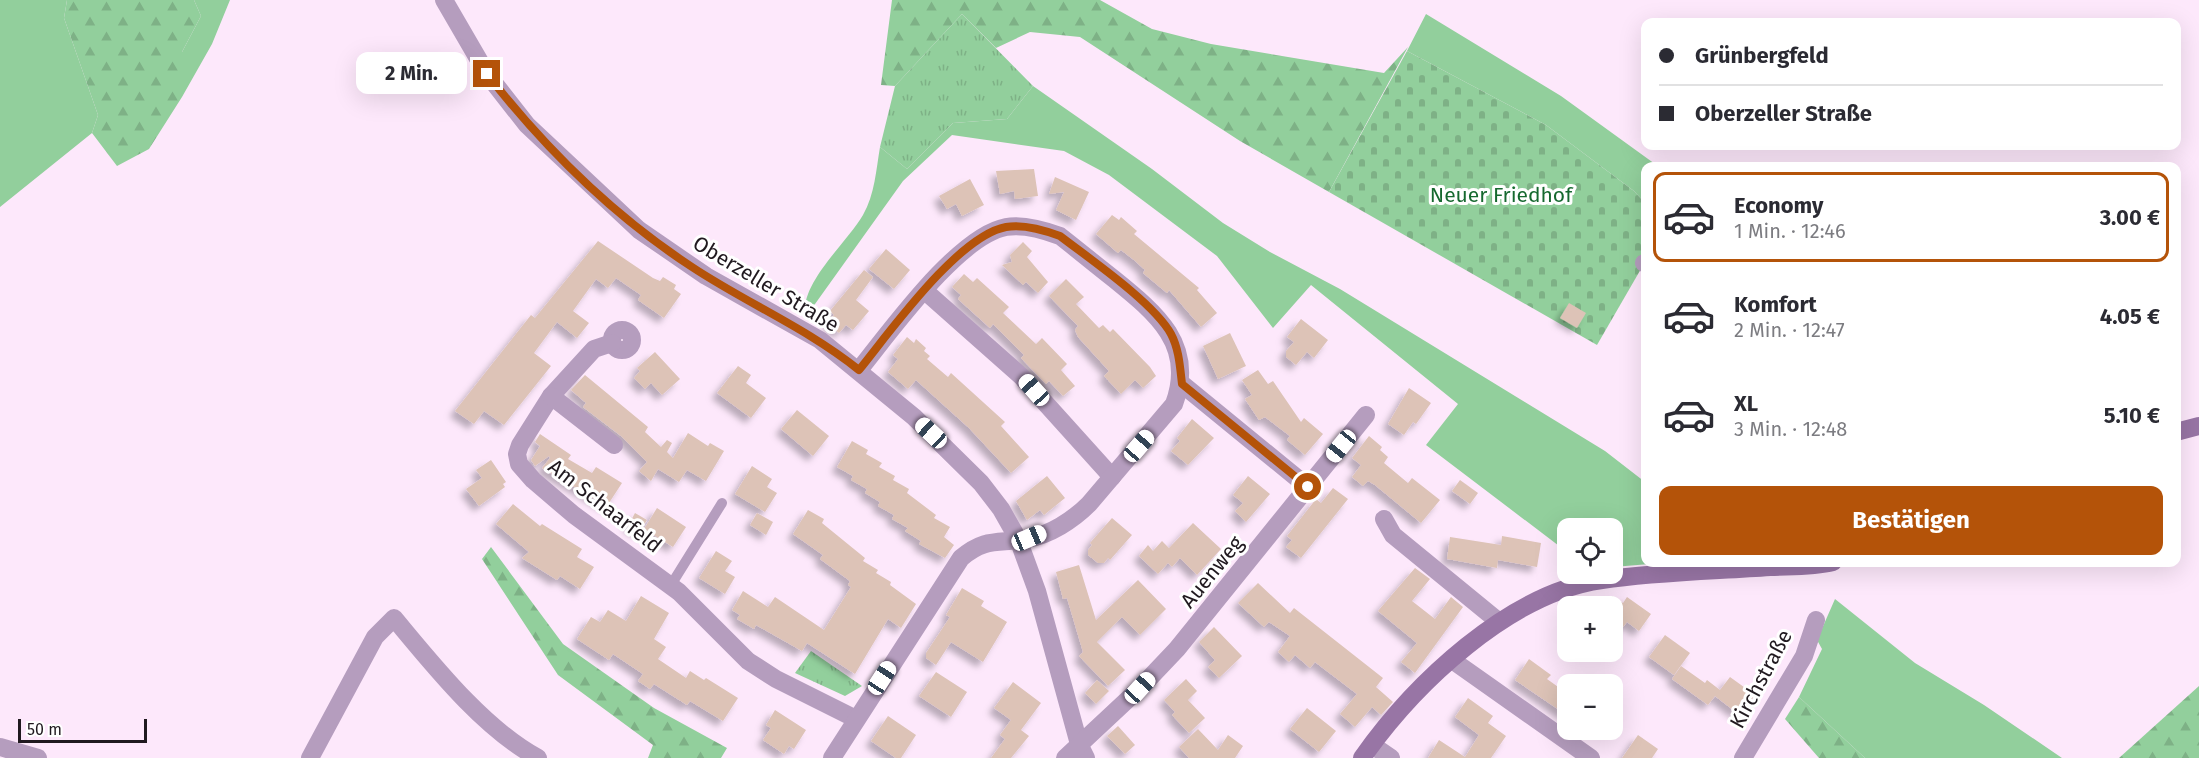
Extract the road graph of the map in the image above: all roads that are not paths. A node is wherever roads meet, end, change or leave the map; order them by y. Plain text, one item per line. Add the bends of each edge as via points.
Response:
1 (444, 0) edge
2 (926, 291) junction
3 (612, 343) dead end
4 (859, 370) junction
5 (1182, 384) junction
6 (551, 396) junction
7 (1366, 416) dead end
8 (2199, 426) edge
9 (2181, 431) edge
10 (614, 445) dead end
11 (1112, 477) junction
12 (1308, 487) junction
13 (722, 503) dead end
14 (1384, 519) dead end
15 (1018, 539) junction
16 (1772, 567) edge
17 (671, 585) junction
18 (1816, 620) dead end
19 (1498, 621) junction
20 (1452, 660) junction
21 (856, 719) junction
22 (0, 747) edge
23 (1083, 751) edge
24 (1367, 751) edge
25 (38, 758) edge
26 (310, 758) edge
27 (538, 758) edge
28 (832, 758) edge
29 (1065, 758) edge
30 (1391, 758) edge
31 (1591, 758) edge
32 (1743, 758) edge

1 - 4 street, Oberzeller Straße via 487,74 527,125 639,230 706,276 820,340
2 - 4 street
2 - 5 street via 959,252 988,233 1007,227 1041,229 1060,236 1159,317 1172,334
2 - 11 street via 1021,376
3 - 6 street, Am Schaarfeld via 594,349
4 - 15 street, Oberzeller Straße via 981,483
5 - 11 street via 1174,404
5 - 12 street
6 - 10 street
6 - 17 street, Am Schaarfeld via 520,445 519,464 574,515
7 - 12 street, Auenweg
8 - 9 main road
11 - 15 street via 1074,518
12 - 23 street, Auenweg via 1177,649
13 - 17 lane, Am Schaarfeld
14 - 19 street via 1393,535
15 - 21 street via 993,540 961,558
15 - 23 street, Oberzeller Straße
16 - 19 main road via 1588,582 1554,593
17 - 21 street, Am Schaarfeld via 748,661
18 - 32 street, Kirchstraße via 1804,656
19 - 20 main road
20 - 24 main road via 1403,707
20 - 31 street
21 - 28 street
22 - 25 street
23 - 29 street, Auenweg
24 - 30 street
26 - 27 street via 375,638 394,618 446,680 520,748

